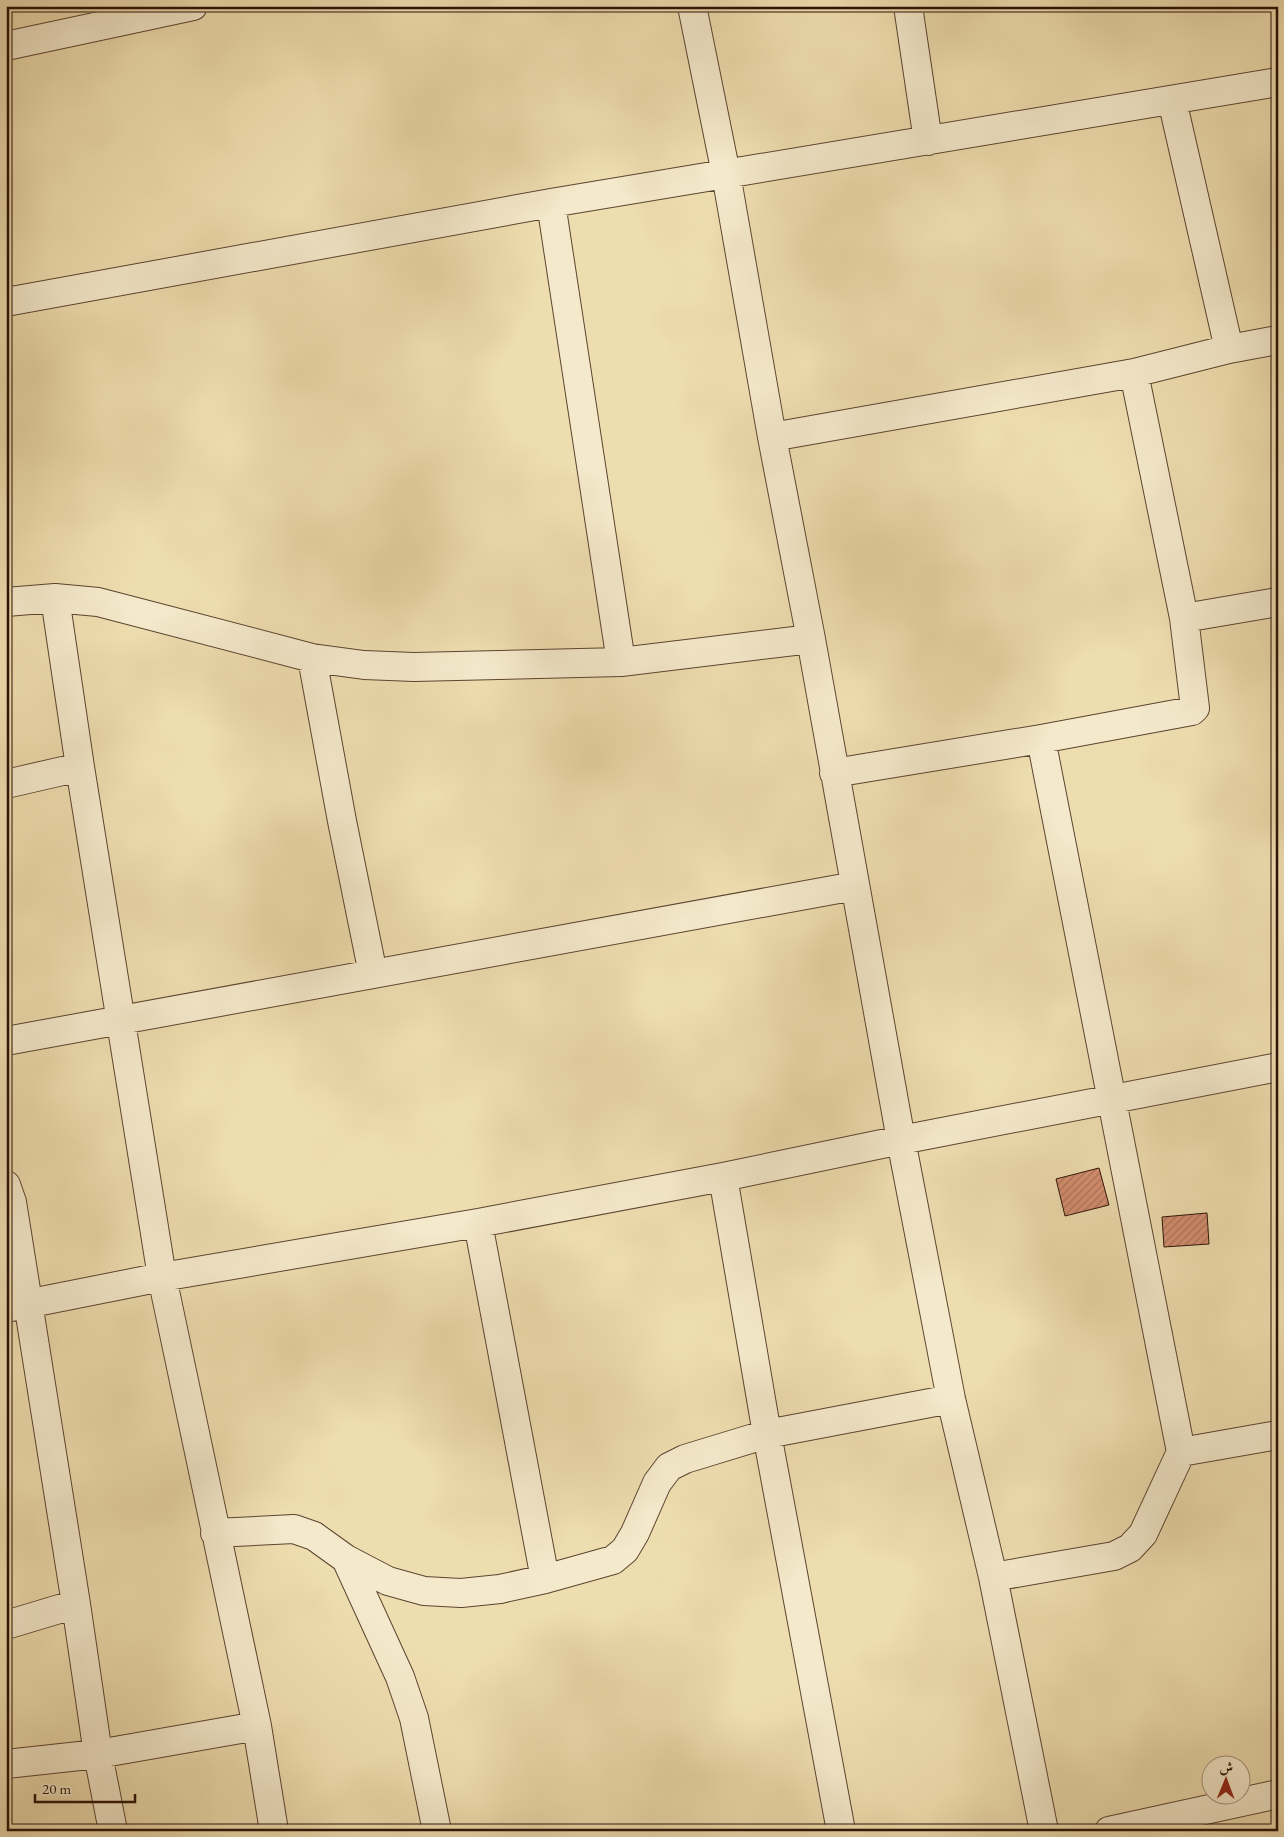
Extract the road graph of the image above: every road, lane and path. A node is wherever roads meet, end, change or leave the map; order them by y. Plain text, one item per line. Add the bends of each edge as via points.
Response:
1 (194, 6) edge
2 (692, 6) edge
3 (908, 6) edge
4 (6, 46) edge
5 (1278, 82) edge
6 (1172, 100) junction
7 (928, 141) junction
8 (726, 174) junction
9 (551, 203) junction
10 (6, 302) edge
11 (1278, 340) edge
12 (1229, 349) junction
13 (1134, 373) junction
14 (772, 438) junction
15 (55, 598) junction
16 (6, 602) edge
17 (1278, 602) edge
18 (1184, 618) junction
19 (811, 640) junction
20 (312, 658) junction
21 (621, 662) junction
22 (1041, 739) junction
23 (80, 767) junction
24 (834, 773) junction
25 (6, 784) edge
26 (855, 886) junction
27 (373, 974) junction
28 (122, 1020) junction
29 (6, 1041) edge
30 (1278, 1067) edge
31 (1112, 1099) junction
32 (901, 1140) junction
33 (723, 1178) junction
34 (6, 1185) edge
35 (478, 1223) junction
36 (162, 1277) junction
37 (17, 1306) edge
38 (951, 1399) junction
39 (767, 1434) junction
40 (1278, 1434) edge
41 (1180, 1452) junction
42 (215, 1533) junction
43 (346, 1559) junction
44 (992, 1577) junction
45 (545, 1579) junction
46 (76, 1604) junction
47 (6, 1625) edge
48 (257, 1726) junction
49 (98, 1754) junction
50 (6, 1764) edge
51 (1278, 1794) edge
52 (113, 1831) edge
53 (274, 1831) edge
54 (437, 1831) edge
55 (840, 1831) edge
56 (1044, 1831) edge
57 (1109, 1831) edge

1 - 4 street
2 - 8 street
3 - 7 street
5 - 6 street
6 - 7 street
6 - 12 street
7 - 8 street
8 - 9 street
8 - 14 street
9 - 10 street
9 - 21 street
11 - 12 street
12 - 13 street
13 - 14 street
13 - 18 street
14 - 19 street
15 - 16 street
15 - 20 street via 98,602
15 - 23 street
17 - 18 street
18 - 22 street via 1195,708 1192,711
19 - 21 street
19 - 24 street
20 - 21 street via 414,667
20 - 27 street
22 - 24 street
22 - 31 street
23 - 25 street
23 - 28 street
24 - 26 street
26 - 27 street
26 - 32 street
27 - 28 street
28 - 29 street
28 - 36 street
30 - 31 street
31 - 32 street
31 - 41 street
32 - 33 street
32 - 38 street
33 - 35 street
33 - 39 street
34 - 37 street via 12,1202
35 - 36 street
35 - 45 street
36 - 37 street
36 - 42 street
37 - 46 street
38 - 39 street
38 - 44 street
39 - 45 street via 685,1459 669,1468 657,1483 635,1533 613,1560
39 - 55 street
40 - 41 street
41 - 44 street via 1143,1534 1130,1548 1114,1556
42 - 43 street via 294,1529 314,1536
42 - 48 street
43 - 45 street via 388,1581 424,1591 461,1593
43 - 54 street via 400,1677 414,1718
44 - 56 street
46 - 47 street
46 - 49 street
48 - 49 street
48 - 53 street
49 - 50 street
49 - 52 street
51 - 57 street

